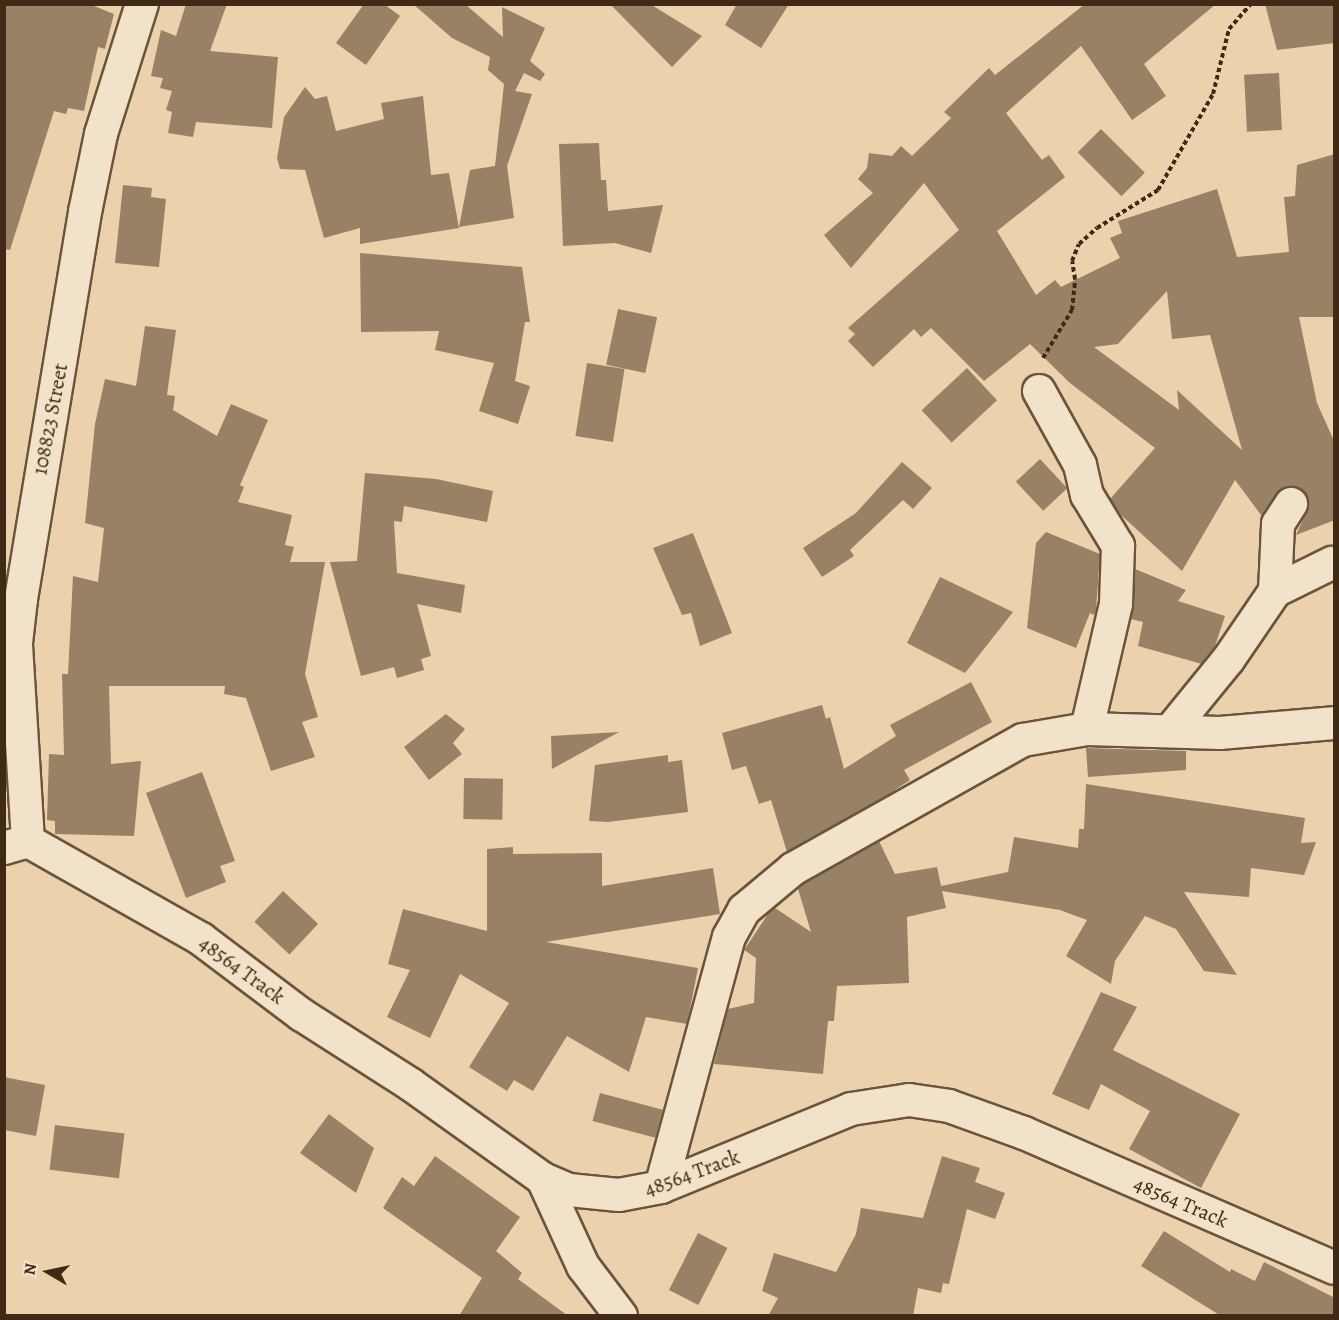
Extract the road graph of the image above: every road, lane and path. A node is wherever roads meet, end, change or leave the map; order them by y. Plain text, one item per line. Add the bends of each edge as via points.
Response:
1 (142, 4) edge
2 (1251, 4) edge
3 (1039, 391) joint
4 (1291, 504) dead end
5 (1332, 563) dead end
6 (1275, 591) junction
7 (1335, 723) edge
8 (1087, 729) junction
9 (1170, 731) junction
10 (16, 844) edge
11 (543, 1179) junction
12 (661, 1187) junction
13 (1335, 1268) edge
14 (621, 1316) edge

1 - 10 street, 108823 Street via 101,134 85,212 21,599 16,643
2 - 3 path via 1229,29 1213,94 1158,190 1096,228 1079,244 1072,261 1072,310 1043,356
3 - 8 street via 1080,465 1087,495 1118,546 1116,604
4 - 6 street via 1278,524
5 - 6 street
6 - 9 street via 1228,660
7 - 9 street via 1220,733
8 - 9 street
8 - 12 street via 1023,740 999,752 793,869 744,910 719,963
10 - 11 street, 48564 Track via 201,939 302,1015 410,1084
11 - 12 street, 48564 Track via 569,1190 597,1195 619,1196
11 - 14 street via 583,1266
12 - 13 street, 48564 Track via 851,1109 909,1100 949,1106 1024,1133

